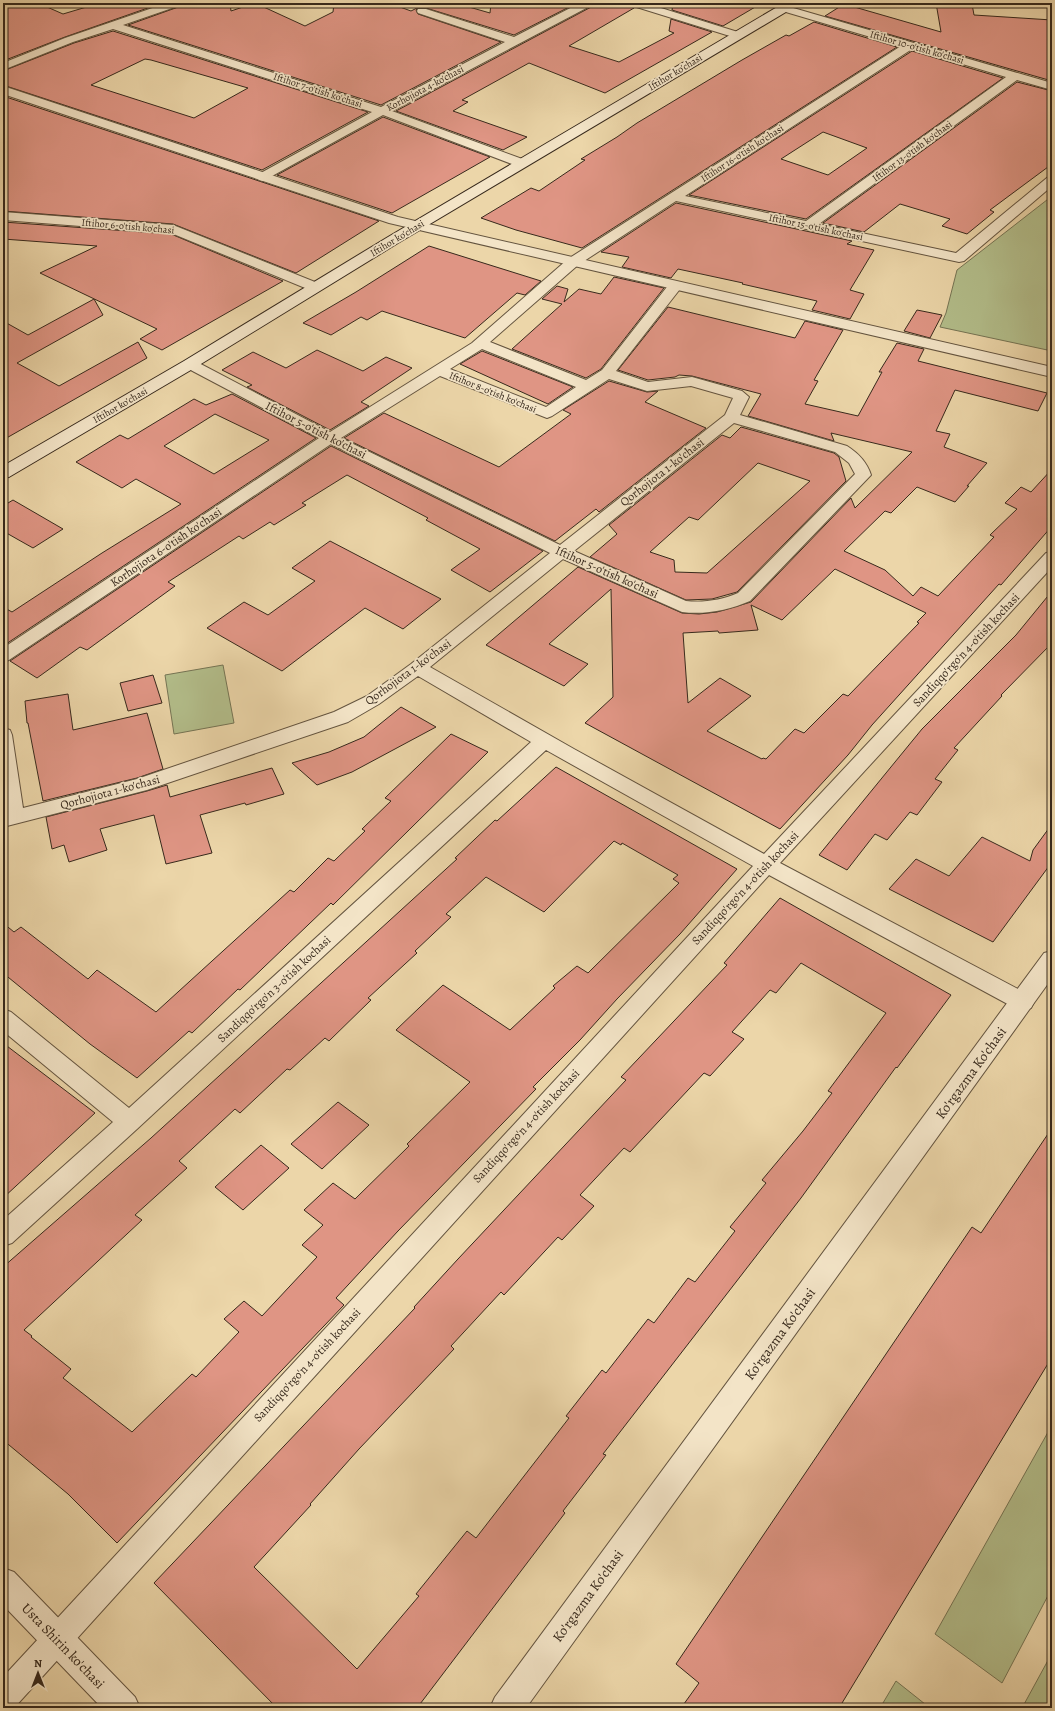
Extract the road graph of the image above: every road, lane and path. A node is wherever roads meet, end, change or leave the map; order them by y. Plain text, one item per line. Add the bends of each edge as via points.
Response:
1 (177, 3) edge
2 (588, 3) edge
3 (634, 3) edge
4 (787, 5) edge
5 (422, 11) dead end
6 (112, 25) junction
7 (737, 35) junction
8 (514, 42) junction
9 (911, 45) junction
10 (3, 67) edge
11 (1015, 76) junction
12 (1052, 87) edge
13 (3, 90) edge
14 (382, 111) junction
15 (522, 163) junction
16 (263, 177) junction
17 (1052, 180) edge
18 (673, 197) junction
19 (3, 216) edge
20 (417, 226) junction
21 (808, 226) junction
22 (572, 262) junction
23 (675, 286) junction
24 (315, 287) junction
25 (480, 343) junction
26 (190, 364) junction
27 (439, 370) junction
28 (1052, 372) edge
29 (607, 373) junction
30 (587, 386) junction
31 (731, 417) junction
32 (330, 438) junction
33 (3, 472) edge
34 (561, 552) junction
35 (1052, 557) edge
36 (3, 656) edge
37 (417, 668) junction
38 (3, 735) edge
39 (543, 742) junction
40 (9, 819) edge
41 (766, 865) junction
42 (1052, 960) edge
43 (1023, 1002) junction
44 (3, 1018) edge
45 (129, 1122) junction
46 (3, 1235) edge
47 (3, 1583) edge
48 (56, 1639) junction
49 (3, 1698) edge
50 (124, 1708) edge
51 (506, 1708) edge

1 - 6 street
2 - 8 street, Korhojiota 4-ko'chasi
3 - 7 street
4 - 7 street, Iftihor ko'chasi
4 - 9 street, Iftihor 10-o'tish ko'chasi
5 - 8 street
6 - 10 street
6 - 14 street, Iftihor 7-o'tish ko'chasi
7 - 15 street, Iftihor ko'chasi
8 - 14 street, Korhojiota 4-ko'chasi
9 - 11 street, Iftihor 10-o'tish ko'chasi
9 - 18 street, Iftihor 16-o'tish ko'chasi
11 - 12 street, Iftihor 10-o'tish ko'chasi
11 - 21 street, Iftihor 13-o'tish ko'chasi
13 - 16 street
14 - 15 street, Iftihor 7-o'tish ko'chasi
14 - 16 street, Korhojiota 4-ko'chasi
15 - 20 street, Iftihor ko'chasi
16 - 20 street
17 - 21 street, Iftihor 15-o'tish ko'chasi via 959,258
18 - 21 street, Iftihor 15-o'tish ko'chasi
18 - 22 street, Iftihor 16-o'tish ko'chasi
19 - 24 street, Iftihor 6-o'tish ko'chasi via 173,229
20 - 22 street
20 - 24 street, Iftihor ko'chasi
22 - 23 street
22 - 25 street, Iftihor 8-o'tish ko'chasi
23 - 28 street
23 - 29 street, Iftihor 8-o'tish ko'chasi
24 - 26 street, Iftihor ko'chasi
25 - 27 street, Iftihor 8-o'tish ko'chasi
25 - 30 street
26 - 32 street, Iftihor 5-o'tish ko'chasi
26 - 33 street, Iftihor ko'chasi
27 - 30 street, Iftihor 8-o'tish ko'chasi via 546,413
27 - 32 street, Iftihor 8-o'tish ko'chasi
29 - 30 street, Iftihor 8-o'tish ko'chasi
29 - 31 street, Qorhojiota 1-ko'chasi via 647,387 692,381 737,394 741,397
31 - 34 street, Qorhojiota 1-ko'chasi
31 - 34 street, Iftihor 5-o'tish ko'chasi via 842,449 862,468 863,475 744,597 732,602 688,608
32 - 34 street, Iftihor 5-o'tish ko'chasi
32 - 36 street, Korhojiota 6-o'tish ko'chasi
34 - 37 street, Qorhojiota 1-ko'chasi
35 - 41 street, Sandiqqo'rgo'n 4-o'tish kochasi
37 - 39 street
37 - 40 street, Qorhojiota 1-ko'chasi via 373,700 341,717 140,785
38 - 40 street
39 - 41 street
39 - 45 street, Sandiqqo'rgo'n 3-o'tish kochasi
41 - 43 street
41 - 48 street, Sandiqqo'rgo'n 4-o'tish kochasi
42 - 43 street, Ko'rgazma Ko'chasi
43 - 51 street, Ko'rgazma Ko'chasi
44 - 45 street
45 - 46 street, Sandiqqo'rgo'n 3-o'tish kochasi
47 - 48 street, Usta Shirin ko'chasi
48 - 49 street, Sandiqqo'rgo'n 4-o'tish kochasi
48 - 50 street, Usta Shirin ko'chasi

